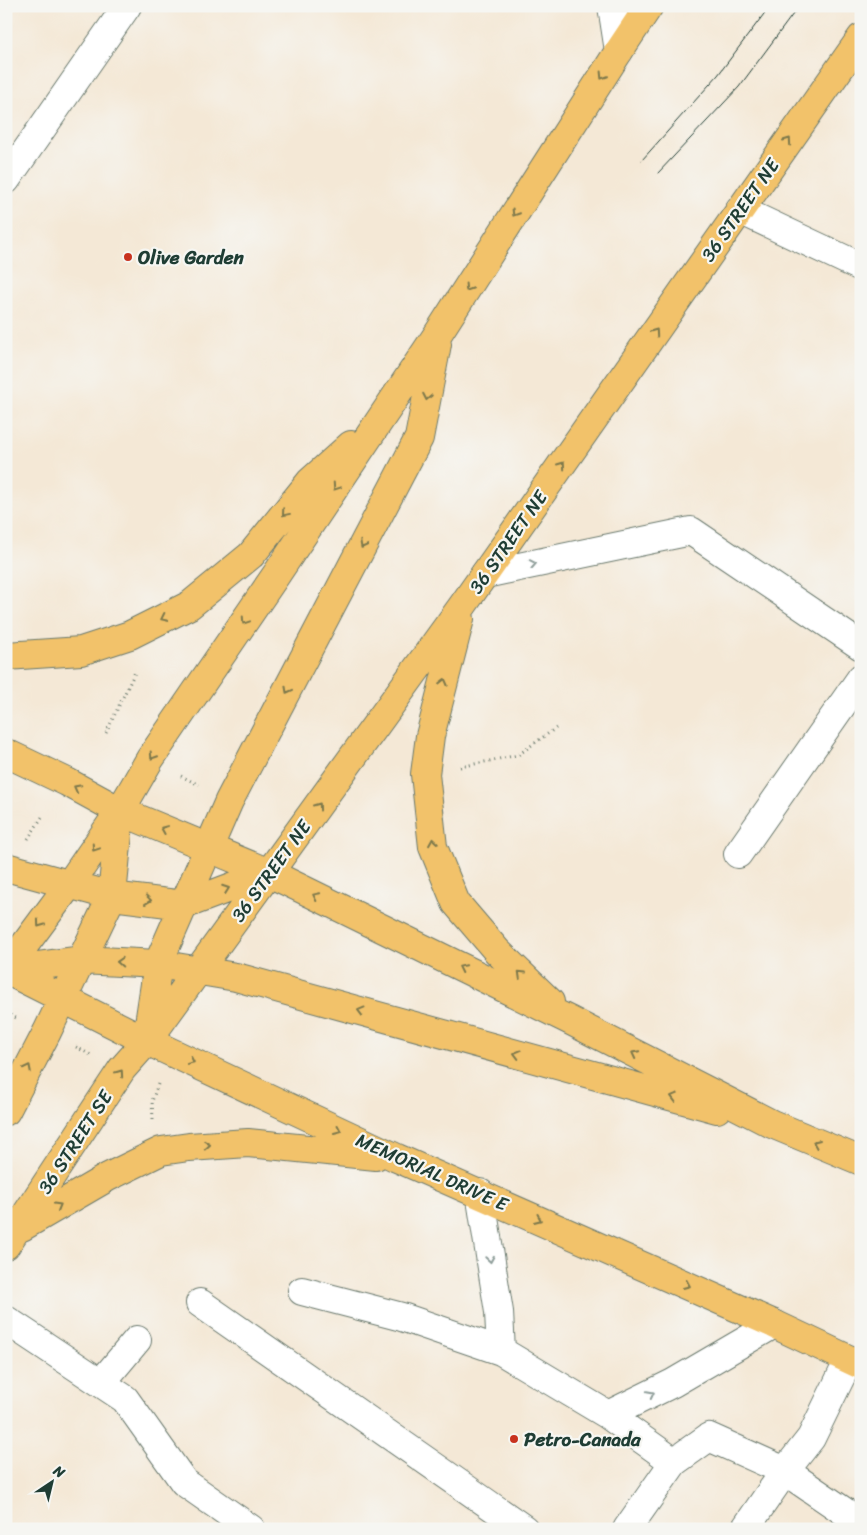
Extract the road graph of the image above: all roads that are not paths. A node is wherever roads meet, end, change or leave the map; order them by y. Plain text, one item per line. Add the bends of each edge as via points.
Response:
1 (127, 6) edge
2 (612, 6) edge
3 (649, 6) edge
4 (861, 38) edge
5 (619, 51) junction
6 (6, 180) edge
7 (740, 210) junction
8 (861, 267) edge
9 (440, 332) junction
10 (382, 417) junction
11 (486, 574) junction
12 (463, 605) junction
13 (861, 646) edge
14 (6, 656) edge
15 (861, 678) edge
16 (6, 753) edge
17 (120, 811) junction
18 (208, 848) junction
19 (738, 854) dead end
20 (14, 856) edge
21 (269, 874) junction
22 (69, 885) junction
23 (112, 896) junction
24 (184, 905) junction
25 (82, 960) junction
26 (158, 964) junction
27 (6, 970) edge
28 (198, 970) junction
29 (63, 998) junction
30 (569, 1020) junction
31 (147, 1041) junction
32 (6, 1111) edge
33 (772, 1124) junction
34 (397, 1158) junction
35 (861, 1161) edge
36 (480, 1193) junction
37 (11, 1238) edge
38 (302, 1291) dead end
39 (200, 1303) dead end
40 (6, 1320) edge
41 (774, 1324) junction
42 (138, 1340) dead end
43 (501, 1351) junction
44 (855, 1362) edge
45 (101, 1383) junction
46 (608, 1416) junction
47 (674, 1462) junction
48 (786, 1471) junction
49 (861, 1523) edge
50 (251, 1529) edge
51 (524, 1529) edge
52 (627, 1529) edge
53 (745, 1529) edge

1 - 6 lane
2 - 5 lane
3 - 5 main road
7 -> 4 main road, 36 STREET NE
5 -> 9 main road
7 - 8 lane
11 -> 7 main road, 36 STREET NE
9 - 10 main road
9 -> 18 main road via 419,438
10 -> 14 main road via 310,482 251,555 190,605 130,635 81,651
10 -> 17 main road via 150,759
11 - 12 main road, 36 STREET NE
11 -> 13 lane via 690,531
21 -> 12 main road, 36 STREET NE
30 -> 12 main road via 497,951 456,903 433,847 425,774 430,736
15 - 19 lane
17 -> 16 main road
18 -> 17 main road
17 -> 22 main road
17 - 23 main road
18 - 21 main road
18 - 24 main road
20 - 22 main road
24 -> 21 main road
21 - 28 main road, 36 STREET NE
30 -> 21 main road
22 - 23 main road
22 -> 27 main road
23 -> 24 main road
23 - 25 main road
24 - 26 main road
26 -> 25 main road
25 - 27 main road
25 - 29 main road
26 - 28 main road
26 - 31 main road
27 - 29 main road, MEMORIAL DRIVE E
28 - 31 main road, 36 STREET NE
33 -> 28 main road via 263,984
29 - 31 main road, MEMORIAL DRIVE E
32 -> 29 main road
33 -> 30 main road
31 -> 34 main road, MEMORIAL DRIVE E
37 -> 31 main road, 36 STREET SE via 122,1069
35 -> 33 main road
34 - 36 main road, MEMORIAL DRIVE E
37 -> 34 main road via 108,1177 160,1151 248,1143
36 -> 41 main road, MEMORIAL DRIVE E
36 -> 43 lane via 499,1312
38 - 43 lane via 402,1317
39 - 51 lane
40 - 45 lane
41 - 44 main road, MEMORIAL DRIVE E
46 -> 41 lane
42 - 45 lane
43 - 46 lane
44 - 48 lane via 811,1438
45 - 50 lane via 125,1399 184,1482
46 - 47 lane
47 - 48 lane via 709,1437
47 - 52 lane
48 - 49 lane
48 - 53 lane

